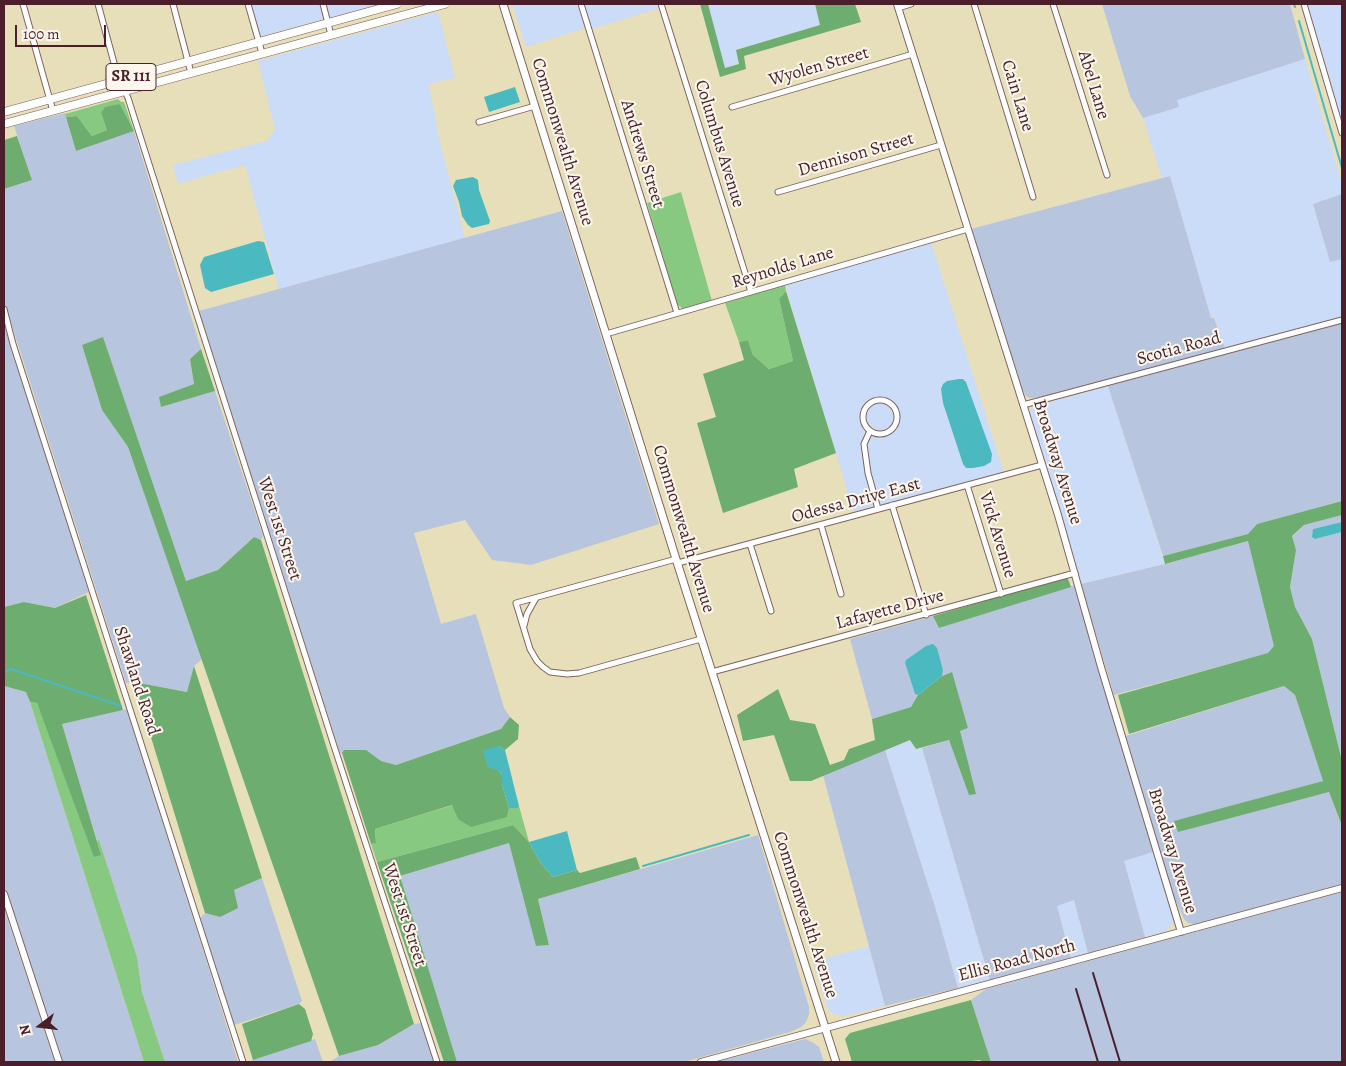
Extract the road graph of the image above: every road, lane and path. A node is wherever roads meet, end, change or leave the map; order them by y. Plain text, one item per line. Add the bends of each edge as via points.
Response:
1 (23, 4) edge
2 (98, 4) edge
3 (173, 4) edge
4 (248, 4) edge
5 (323, 4) edge
6 (398, 4) edge
7 (445, 4) edge
8 (504, 4) edge
9 (581, 4) edge
10 (661, 4) edge
11 (911, 4) edge
12 (974, 4) edge
13 (1053, 4) edge
14 (1304, 4) edge
15 (898, 6) edge
16 (402, 16) junction
17 (328, 23) junction
18 (331, 35) junction
19 (259, 42) junction
20 (262, 54) junction
21 (913, 54) junction
22 (188, 62) junction
23 (191, 73) junction
24 (120, 80) junction
25 (125, 91) junction
26 (49, 99) junction
27 (535, 106) junction
28 (732, 106) dead end
29 (52, 111) junction
30 (4, 112) edge
31 (478, 122) dead end
32 (4, 124) edge
33 (1342, 133) edge
34 (941, 144) junction
35 (1106, 175) dead end
36 (778, 192) dead end
37 (1033, 197) dead end
38 (968, 228) junction
39 (751, 292) junction
40 (4, 309) edge
41 (677, 313) junction
42 (1342, 320) edge
43 (606, 334) junction
44 (1023, 405) junction
45 (870, 431) junction
46 (1042, 466) junction
47 (967, 485) junction
48 (892, 505) junction
49 (878, 509) junction
50 (821, 525) junction
51 (750, 544) junction
52 (677, 561) junction
53 (1075, 573) junction
54 (841, 594) dead end
55 (1001, 594) junction
56 (536, 597) junction
57 (771, 611) dead end
58 (926, 615) junction
59 (524, 628) junction
60 (702, 639) junction
61 (712, 672) junction
62 (1342, 888) edge
63 (4, 894) edge
64 (1181, 932) junction
65 (826, 1028) junction
66 (59, 1062) edge
67 (243, 1062) edge
68 (437, 1062) edge
69 (700, 1062) edge
70 (836, 1062) edge

1 - 26 street
2 - 24 street, West 1st Street
3 - 22 street
4 - 19 street
5 - 17 street
6 - 16 street
6 - 17 main road, SR 111
7 - 16 main road, SR 111
8 - 27 main road, Commonwealth Avenue
9 - 41 street, Andrews Street
10 - 39 street, Columbus Avenue
11 - 15 street
12 - 37 street, Cain Lane
13 - 35 street, Abel Lane
14 - 33 street
15 - 21 street, Broadway Avenue
16 - 18 main road, SR 111
17 - 18 street
17 - 19 main road, SR 111
18 - 20 main road, SR 111
19 - 20 street
19 - 22 main road, SR 111
20 - 23 main road, SR 111
21 - 28 street, Wyolen Street
21 - 34 street, Broadway Avenue
22 - 23 street
22 - 24 main road, SR 111
23 - 25 main road, SR 111
24 - 25 street, West 1st Street
24 - 26 main road, SR 111
25 - 29 main road, SR 111
25 - 68 street, West 1st Street
26 - 29 street
26 - 30 main road, SR 111
27 - 31 street
27 - 43 main road, Commonwealth Avenue
29 - 32 main road, SR 111
34 - 36 street, Dennison Street
34 - 38 street, Broadway Avenue
38 - 39 street, Reynolds Lane
38 - 44 street, Broadway Avenue
39 - 41 street, Reynolds Lane
40 - 67 street, Shawland Road
41 - 43 street, Reynolds Lane
42 - 44 street, Scotia Road
43 - 52 main road, Commonwealth Avenue
44 - 46 street, Broadway Avenue
45 - 45 street via 882,434 895,426 897,416 889,402 877,401 867,406 863,417
45 - 49 street via 864,444
46 - 47 street, Odessa Drive East
46 - 53 street, Broadway Avenue
47 - 48 street, Odessa Drive East
47 - 55 street, Vick Avenue
48 - 49 street, Odessa Drive East
48 - 58 street
49 - 50 street, Odessa Drive East
50 - 51 street, Odessa Drive East
50 - 54 street
51 - 52 street, Odessa Drive East
51 - 57 street
52 - 56 street, Odessa Drive East
52 - 60 main road, Commonwealth Avenue
53 - 55 street, Lafayette Drive
53 - 64 street, Broadway Avenue
55 - 58 street, Lafayette Drive
56 - 59 street
56 - 59 street, Odessa Drive East via 516,603
58 - 61 street, Lafayette Drive
59 - 60 street via 536,661 550,672 567,674
60 - 61 main road, Commonwealth Avenue
61 - 65 main road, Commonwealth Avenue
62 - 64 street, Ellis Road North
63 - 66 street
64 - 65 street, Ellis Road North
65 - 69 street, Ellis Road North
65 - 70 main road, Commonwealth Avenue

